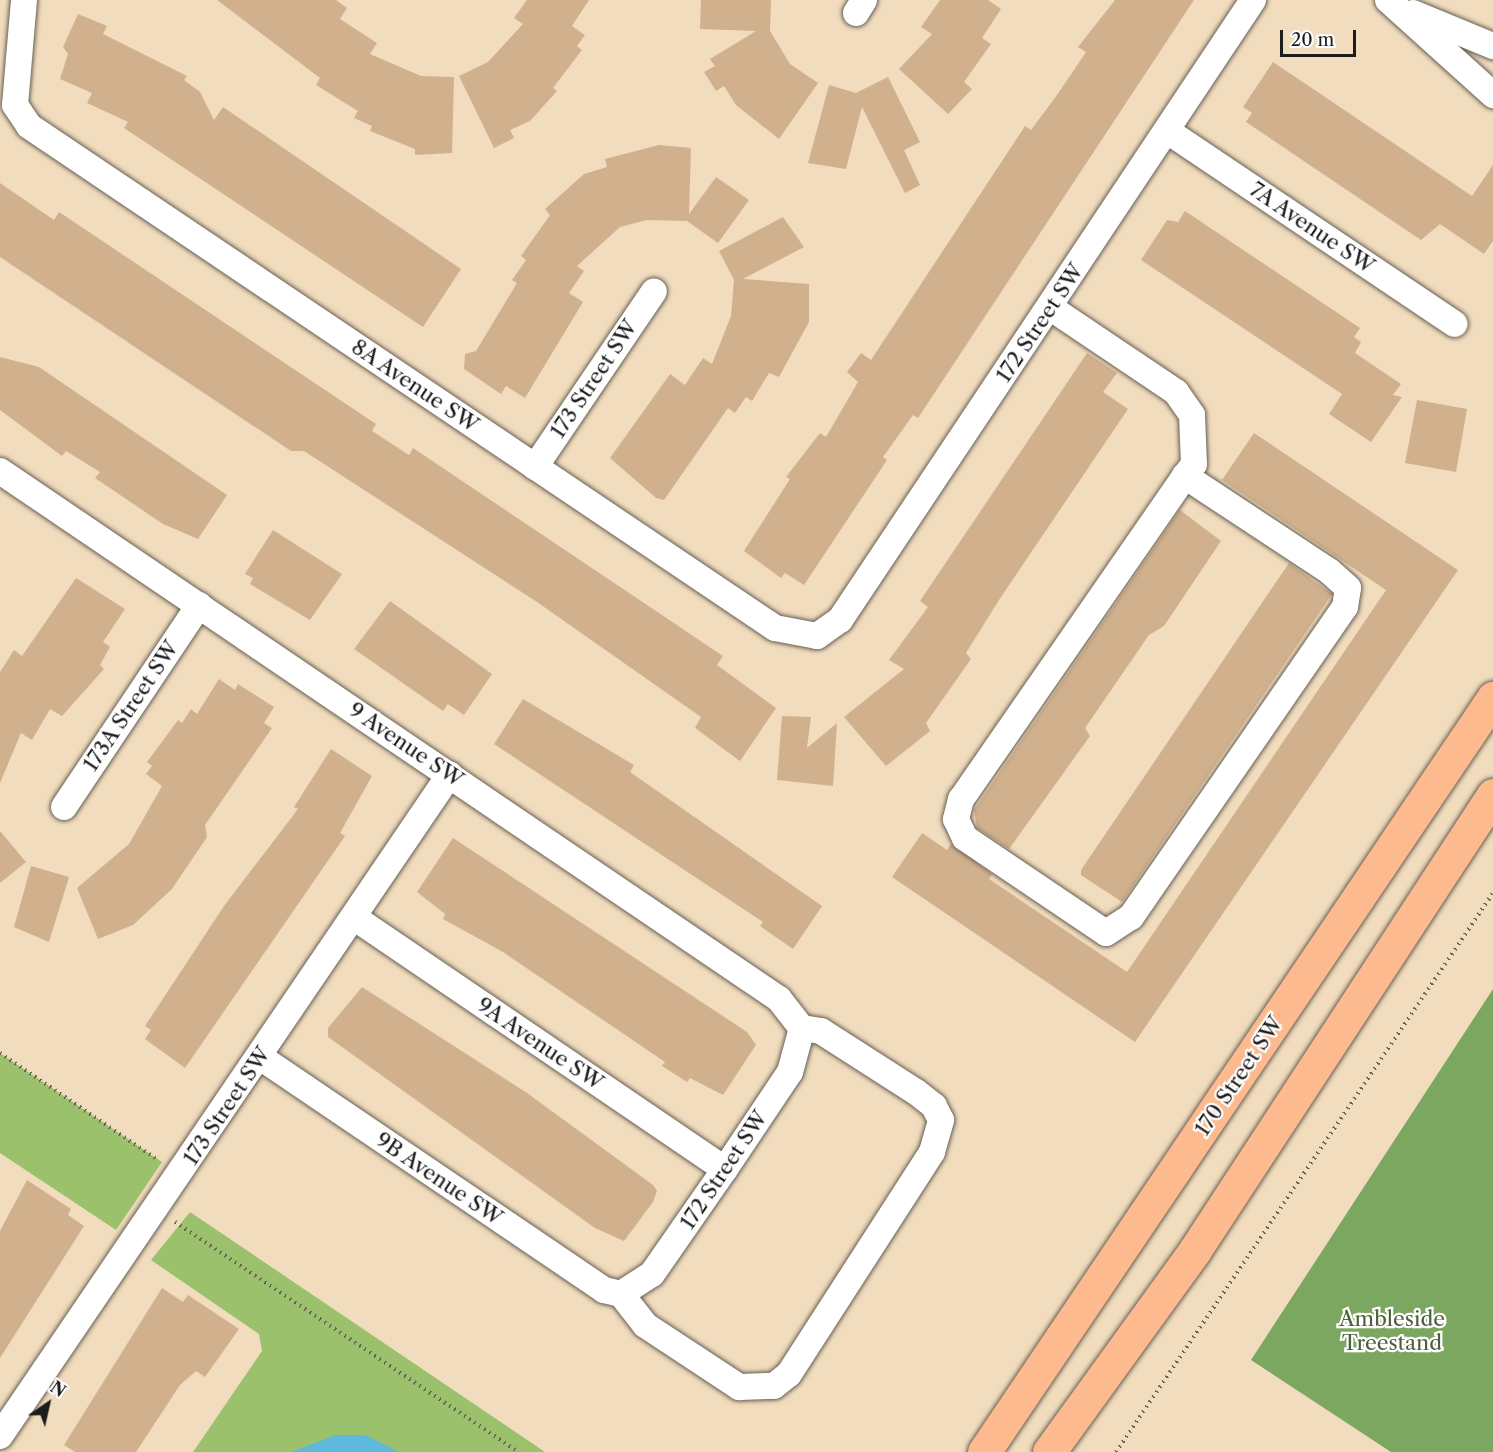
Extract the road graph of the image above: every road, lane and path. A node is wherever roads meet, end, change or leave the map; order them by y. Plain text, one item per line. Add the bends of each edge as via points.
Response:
1 (24, 0) edge
2 (1252, 0) edge
3 (1394, 4) edge
4 (1493, 46) edge
5 (1493, 95) edge
6 (1169, 132) junction
7 (654, 291) dead end
8 (1051, 308) junction
9 (1455, 324) dead end
10 (535, 467) junction
11 (0, 471) edge
12 (1185, 476) junction
13 (199, 605) junction
14 (817, 636) joint
15 (1493, 698) edge
16 (450, 774) junction
17 (1493, 795) edge
18 (64, 807) dead end
19 (1493, 892) edge
20 (355, 918) junction
21 (802, 1028) junction
22 (0, 1053) edge
23 (260, 1058) junction
24 (162, 1162) dead end
25 (725, 1169) junction
26 (174, 1221) dead end
27 (621, 1294) junction
28 (0, 1436) edge
29 (519, 1452) edge
30 (984, 1452) edge
31 (1049, 1452) edge
32 (1116, 1452) edge

1 - 10 street, 8A Avenue SW via 15,89 21,119
2 - 6 street, 172 Street SW
3 - 4 street
3 - 5 street
6 - 8 street, 172 Street SW
6 - 9 street, 7A Avenue SW
7 - 10 street, 173 Street SW
8 - 12 street via 1176,392 1192,415 1194,464
8 - 14 street, 172 Street SW via 840,620
10 - 14 street, 8A Avenue SW via 775,628
11 - 13 street, 9 Avenue SW
12 - 12 street via 961,799 956,819 965,838 1106,933 1131,917 1345,607 1348,588 1329,571
13 - 16 street, 9 Avenue SW
13 - 18 street, 173A Street SW
15 - 30 main road, 170 Street SW
16 - 20 street, 173 Street SW
16 - 21 street, 9 Avenue SW via 779,999
17 - 31 main road via 1195,1250
19 - 32 path
20 - 23 street, 173 Street SW
20 - 25 street, 9A Avenue SW
21 - 25 street, 172 Street SW via 790,1072
21 - 27 street via 821,1031 916,1092 934,1106 941,1120 932,1152 789,1374 774,1386 739,1387 645,1325
22 - 24 path
23 - 27 street, 9B Avenue SW via 604,1290
23 - 28 street, 173 Street SW
25 - 27 street, 172 Street SW via 652,1274
26 - 29 path

